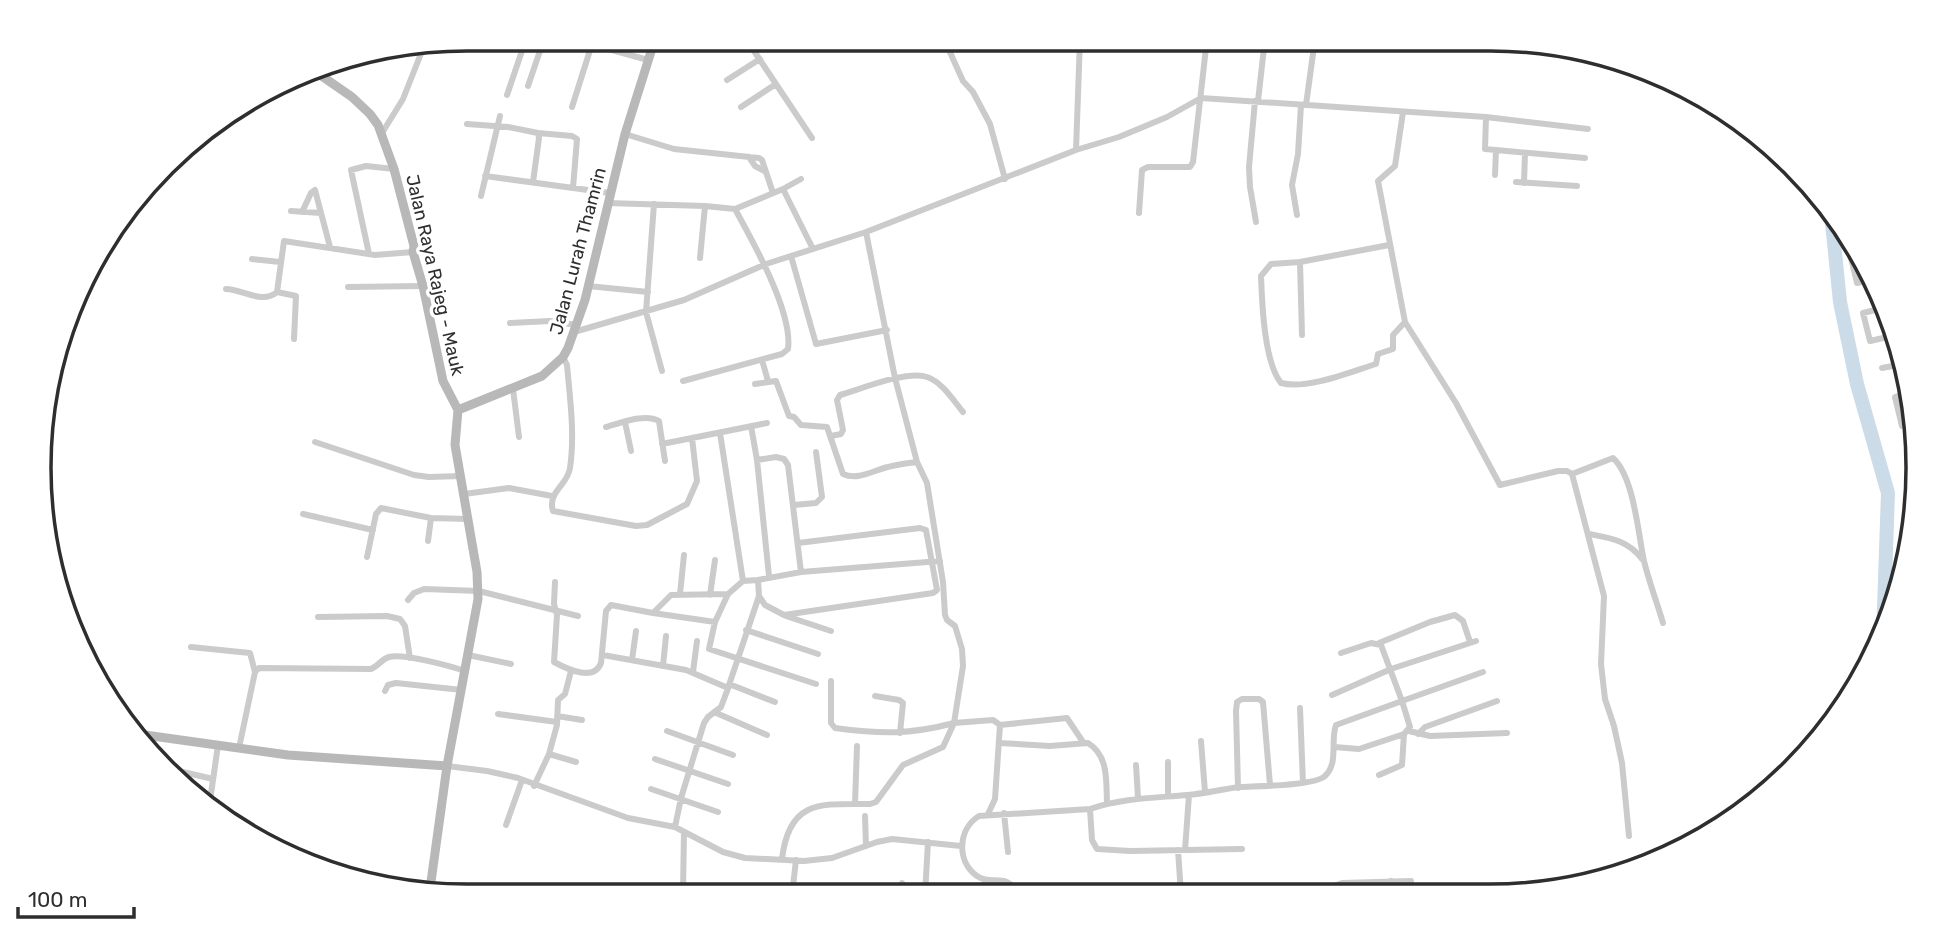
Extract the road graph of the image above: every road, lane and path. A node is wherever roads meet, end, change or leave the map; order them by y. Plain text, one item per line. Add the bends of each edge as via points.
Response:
1 (522, 51) edge
2 (540, 51) edge
3 (590, 51) edge
4 (616, 51) edge
5 (651, 51) edge
6 (755, 51) edge
7 (950, 51) edge
8 (1080, 51) edge
9 (1206, 51) edge
10 (1263, 51) edge
11 (1313, 51) edge
12 (422, 53) edge
13 (760, 59) junction
14 (648, 60) junction
15 (322, 77) edge
16 (727, 80) dead end
17 (776, 84) junction
18 (528, 86) dead end
19 (508, 95) dead end
20 (1201, 98) junction
21 (1256, 101) junction
22 (1304, 105) junction
23 (572, 107) dead end
24 (741, 107) dead end
25 (1403, 112) junction
26 (500, 116) dead end
27 (1486, 117) junction
28 (467, 124) dead end
29 (498, 126) junction
30 (1588, 129) dead end
31 (382, 133) junction
32 (538, 133) junction
33 (625, 134) junction
34 (811, 138) dead end
35 (1076, 150) junction
36 (1496, 150) junction
37 (1525, 153) junction
38 (1585, 158) dead end
39 (394, 169) junction
40 (1495, 175) dead end
41 (485, 176) junction
42 (801, 179) dead end
43 (1005, 179) junction
44 (533, 182) junction
45 (1577, 186) dead end
46 (573, 188) junction
47 (783, 189) junction
48 (610, 193) junction
49 (773, 193) junction
50 (481, 196) dead end
51 (607, 203) junction
52 (654, 204) junction
53 (705, 206) junction
54 (735, 209) junction
55 (291, 211) dead end
56 (302, 212) junction
57 (321, 213) junction
58 (1139, 213) dead end
59 (1297, 215) dead end
60 (1256, 222) dead end
61 (866, 232) junction
62 (1389, 245) junction
63 (330, 247) junction
64 (813, 249) junction
65 (413, 252) junction
66 (369, 254) junction
67 (791, 256) junction
68 (700, 258) dead end
69 (252, 259) dead end
70 (280, 262) junction
71 (1300, 262) junction
72 (1852, 263) edge
73 (766, 264) junction
74 (1862, 282) edge
75 (423, 286) junction
76 (588, 286) junction
77 (348, 287) dead end
78 (226, 289) dead end
79 (277, 292) junction
80 (648, 292) junction
81 (1876, 310) edge
82 (646, 312) junction
83 (1405, 322) junction
84 (510, 323) dead end
85 (575, 328) junction
86 (887, 330) junction
87 (1302, 335) dead end
88 (1885, 338) edge
89 (294, 339) dead end
90 (563, 357) junction
91 (762, 360) junction
92 (1893, 366) edge
93 (1882, 368) dead end
94 (662, 371) dead end
95 (895, 378) junction
96 (683, 381) dead end
97 (768, 381) junction
98 (755, 384) dead end
99 (513, 389) junction
100 (1900, 395) edge
101 (458, 410) junction
102 (963, 412) dead end
103 (625, 422) junction
104 (767, 423) dead end
105 (606, 426) dead end
106 (751, 426) junction
107 (1904, 426) edge
108 (720, 433) junction
109 (831, 436) junction
110 (519, 437) dead end
111 (692, 438) junction
112 (315, 442) dead end
113 (662, 444) junction
114 (631, 451) dead end
115 (816, 452) dead end
116 (757, 460) junction
117 (665, 461) dead end
118 (917, 462) junction
119 (1572, 474) junction
120 (461, 476) junction
121 (464, 494) junction
122 (552, 496) junction
123 (794, 505) junction
124 (303, 514) dead end
125 (431, 518) junction
126 (468, 519) junction
127 (373, 530) junction
128 (1589, 534) junction
129 (428, 541) dead end
130 (798, 543) junction
131 (684, 555) dead end
132 (367, 557) dead end
133 (715, 560) dead end
134 (936, 561) junction
135 (1645, 564) junction
136 (801, 572) junction
137 (769, 576) junction
138 (758, 579) junction
139 (555, 582) dead end
140 (743, 582) junction
141 (479, 591) junction
142 (680, 594) junction
143 (728, 594) junction
144 (710, 595) junction
145 (759, 596) junction
146 (408, 600) dead end
147 (556, 612) junction
148 (653, 613) junction
149 (784, 615) junction
150 (578, 616) dead end
151 (318, 617) dead end
152 (715, 622) junction
153 (1663, 623) dead end
154 (746, 630) junction
155 (636, 631) dead end
156 (831, 631) dead end
157 (666, 636) dead end
158 (697, 641) dead end
159 (1379, 643) junction
160 (191, 647) dead end
161 (1341, 653) dead end
162 (468, 654) junction
163 (818, 654) dead end
164 (603, 655) junction
165 (737, 658) junction
166 (410, 659) junction
167 (632, 660) junction
168 (511, 664) dead end
169 (663, 666) junction
170 (1391, 669) junction
171 (465, 671) junction
172 (571, 671) junction
173 (255, 672) junction
174 (1483, 672) dead end
175 (693, 673) junction
176 (831, 681) dead end
177 (816, 684) dead end
178 (729, 686) junction
179 (462, 690) junction
180 (385, 691) dead end
181 (1332, 695) dead end
182 (874, 696) dead end
183 (1402, 701) junction
184 (1497, 701) dead end
185 (775, 702) dead end
186 (1300, 708) dead end
187 (714, 712) junction
188 (498, 714) dead end
189 (557, 719) junction
190 (583, 720) dead end
191 (954, 723) junction
192 (1000, 725) junction
193 (667, 731) dead end
194 (901, 733) junction
195 (1407, 733) junction
196 (1507, 733) dead end
197 (767, 734) dead end
198 (1418, 734) junction
199 (149, 736) edge
200 (1201, 741) dead end
201 (1083, 742) junction
202 (699, 743) junction
203 (999, 743) junction
204 (218, 746) junction
205 (857, 746) dead end
206 (1334, 747) junction
207 (239, 748) junction
208 (549, 754) junction
209 (733, 755) dead end
210 (655, 759) dead end
211 (576, 762) dead end
212 (1168, 762) dead end
213 (1136, 765) dead end
214 (447, 766) junction
215 (690, 771) junction
216 (183, 772) dead end
217 (1379, 775) dead end
218 (213, 779) junction
219 (522, 780) junction
220 (1303, 783) junction
221 (728, 784) dead end
222 (1270, 785) junction
223 (534, 786) junction
224 (1238, 788) junction
225 (651, 789) dead end
226 (1205, 792) junction
227 (210, 795) edge
228 (1189, 795) junction
229 (1168, 796) junction
230 (1138, 798) junction
231 (681, 799) junction
232 (1107, 803) junction
233 (855, 804) junction
234 (1090, 809) junction
235 (718, 812) dead end
236 (1004, 813) junction
237 (988, 814) junction
238 (865, 816) dead end
239 (506, 825) dead end
240 (675, 827) junction
241 (684, 831) junction
242 (1629, 836) dead end
243 (928, 842) junction
244 (866, 846) junction
245 (961, 846) junction
246 (1242, 849) dead end
247 (1182, 850) junction
248 (1008, 852) dead end
249 (782, 859) junction
250 (796, 860) junction
251 (984, 879) junction
252 (1391, 881) junction
253 (1411, 881) dead end
254 (431, 882) edge
255 (1376, 882) joint
256 (1342, 883) edge
257 (681, 884) edge
258 (793, 884) edge
259 (926, 884) edge
260 (984, 884) edge
261 (1009, 884) edge
262 (1181, 884) edge
263 (1394, 884) edge

1 - 19 street
2 - 18 street
3 - 23 street
4 - 14 street
5 - 14 main road, Jalan Lurah Thamrin
6 - 13 street
7 - 43 street via 990,124
8 - 35 street
9 - 20 street
10 - 21 street
11 - 22 street
12 - 31 street
13 - 16 street
13 - 17 street
14 - 33 main road, Jalan Lurah Thamrin
15 - 31 main road, Jalan Raya Rajeg - Mauk via 363,107
17 - 24 street
17 - 34 street
20 - 21 street
20 - 35 street via 1119,137
20 - 58 street via 1191,167 1142,170
21 - 22 street
21 - 60 street via 1249,167
22 - 25 street
22 - 59 street via 1292,185
25 - 27 street
25 - 62 street via 1395,166 1378,181
26 - 29 street
27 - 30 street
27 - 36 street via 1485,149
28 - 29 street
29 - 32 street
29 - 41 street
31 - 39 main road, Jalan Raya Rajeg - Mauk
32 - 44 street
32 - 46 street via 577,139
33 - 48 main road, Jalan Lurah Thamrin
33 - 49 street via 662,147 749,157 766,172
35 - 43 street
36 - 37 street
36 - 40 street
37 - 38 street
37 - 45 street via 1520,183
39 - 65 main road, Jalan Raya Rajeg - Mauk
39 - 66 street via 366,166 351,170
41 - 44 street
41 - 50 street
42 - 47 street
43 - 61 street
44 - 46 street
46 - 48 street
47 - 49 street
47 - 64 street
48 - 51 main road, Jalan Lurah Thamrin
49 - 54 street
51 - 52 street
51 - 76 main road, Jalan Lurah Thamrin
52 - 53 street
52 - 80 street
53 - 54 street
53 - 68 street
54 - 73 street
55 - 56 street
56 - 57 street
56 - 57 street via 315,190
57 - 63 street
61 - 64 street
61 - 86 street
62 - 71 street
62 - 83 street
63 - 66 street
63 - 70 street via 285,241
64 - 67 street
65 - 66 street
65 - 75 main road, Jalan Raya Rajeg - Mauk
67 - 73 street
67 - 86 street via 816,344
69 - 70 street
70 - 79 street
71 - 83 street via 1268,265 1261,276 1264,329 1281,383 1314,382 1376,365 1378,354 1393,349 1394,335
71 - 87 street
72 - 74 street via 1857,283
73 - 82 street
73 - 91 street via 789,345 786,352
75 - 77 street
75 - 101 main road, Jalan Raya Rajeg - Mauk via 443,382
76 - 80 street
76 - 85 main road, Jalan Lurah Thamrin
78 - 79 street via 261,297
79 - 89 street via 296,297
80 - 82 street
81 - 88 street via 1863,313 1870,341
82 - 85 street
82 - 94 street
83 - 119 street via 1500,485 1559,471
84 - 85 street via 550,321
85 - 90 main road, Jalan Lurah Thamrin
86 - 95 street
90 - 99 main road, Jalan Lurah Thamrin via 542,376
90 - 122 street via 573,429 570,468
91 - 96 street
91 - 97 street
92 - 93 street
95 - 102 street via 927,377
95 - 109 street via 837,397 843,430
95 - 118 street
97 - 98 street
97 - 109 street via 778,382 789,416 801,425 827,427
99 - 101 main road, Jalan Lurah Thamrin
99 - 110 street
100 - 107 street via 1895,397
101 - 120 main road via 455,445
103 - 105 street
103 - 113 street via 656,418
103 - 114 street
104 - 106 street
106 - 108 street
106 - 116 street
108 - 111 street
108 - 140 street
109 - 118 street via 839,465 849,477
111 - 113 street
111 - 122 street via 697,481 687,504 647,525 554,511
112 - 120 street via 414,475
113 - 117 street
115 - 123 street via 822,497 816,503
116 - 123 street via 784,459
116 - 137 street
118 - 134 street via 926,483
119 - 128 street
119 - 135 street via 1613,458 1617,461 1625,477
120 - 121 main road
121 - 122 street via 509,488
121 - 126 main road
123 - 130 street
124 - 127 street
125 - 126 street
125 - 127 street via 381,508
125 - 129 street
126 - 141 main road
127 - 132 street
128 - 135 street via 1625,543
128 - 242 street via 1604,596 1601,664 1622,763
130 - 134 street via 920,527 926,530
130 - 136 street
131 - 142 street
133 - 144 street
134 - 136 street
134 - 149 street via 937,590 933,593
134 - 191 street via 945,615 955,626 963,659
135 - 153 street
136 - 137 street
137 - 138 street
138 - 140 street
138 - 145 street
139 - 147 street
140 - 143 street
141 - 146 street via 424,589
141 - 147 street
141 - 162 main road
142 - 144 street
142 - 148 street via 670,595
143 - 144 street
143 - 152 street
145 - 149 street via 765,605
145 - 154 street
147 - 150 street
147 - 172 street via 554,662
148 - 152 street
148 - 164 street via 610,606
149 - 156 street
151 - 166 street via 400,619
152 - 165 street via 709,649
154 - 163 street
154 - 165 street
155 - 167 street
157 - 169 street
158 - 175 street
159 - 161 street
159 - 170 street
159 - 170 street via 1455,615 1473,642
160 - 173 street via 250,653
162 - 168 street
162 - 171 main road
164 - 167 street
164 - 172 street via 596,671
165 - 177 street
165 - 178 street
166 - 171 street
166 - 173 street via 391,656 371,669 262,668
167 - 169 street
169 - 175 street
170 - 181 street
170 - 183 street
171 - 179 main road
172 - 189 street via 567,690 558,700
173 - 207 street
174 - 183 street
175 - 178 street
176 - 194 street via 831,726
178 - 185 street
178 - 187 street via 721,707
179 - 180 street via 396,683
179 - 214 main road
182 - 194 street via 903,703
183 - 195 street via 1410,727
183 - 206 street via 1336,725
184 - 198 street via 1425,727
186 - 220 street
187 - 197 street
187 - 202 street via 704,723
188 - 189 street via 535,721
189 - 190 street
189 - 208 street
191 - 192 street via 993,720
191 - 194 street
191 - 233 street via 943,747 903,765 876,802
192 - 201 street via 1068,718
192 - 203 street
193 - 202 street
195 - 198 street
195 - 206 street via 1359,749
195 - 217 street via 1402,765
196 - 198 street
199 - 204 main road
200 - 226 street
201 - 203 street via 1050,746
201 - 232 street via 1093,745 1104,761
202 - 209 street
202 - 215 street
203 - 237 street via 995,799
204 - 207 main road
204 - 218 street
205 - 233 street
206 - 220 street via 1331,769 1325,776
207 - 214 main road via 324,759
208 - 211 street
208 - 223 street
210 - 215 street
212 - 229 street
213 - 230 street
214 - 219 street
214 - 254 main road
215 - 221 street
215 - 231 street
216 - 218 street
218 - 227 street
219 - 223 street
219 - 239 street
220 - 222 street
222 - 224 street
222 - 224 street via 1263,702 1242,699 1236,710
223 - 240 street via 628,818
224 - 226 street
225 - 231 street
226 - 228 street
228 - 229 street
228 - 247 street
229 - 230 street
230 - 232 street
231 - 235 street
231 - 240 street
232 - 234 street
233 - 249 street via 821,804 807,810 785,837
234 - 236 street
234 - 247 street via 1097,849
236 - 237 street
236 - 248 street
237 - 245 street via 968,825
238 - 244 street
240 - 241 street
241 - 249 street via 732,855
241 - 257 street
243 - 244 street via 892,839
243 - 245 street
243 - 259 street
244 - 250 street via 832,858
245 - 251 street via 971,870
246 - 247 street
247 - 262 street
249 - 250 street
250 - 258 street
251 - 260 street
251 - 261 street via 1002,879
252 - 253 street
252 - 255 street
252 - 263 street
255 - 256 street

